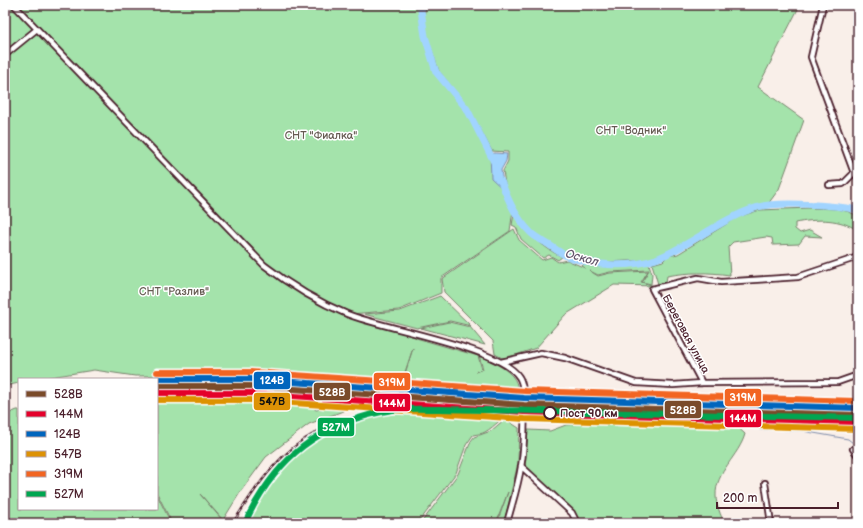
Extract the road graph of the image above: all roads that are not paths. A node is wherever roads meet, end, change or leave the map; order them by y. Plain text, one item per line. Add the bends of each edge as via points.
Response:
1 (14, 5) edge
2 (823, 5) edge
3 (36, 29) junction
4 (5, 55) edge
5 (856, 172) edge
6 (829, 185) dead end
7 (858, 257) edge
8 (501, 362) junction
9 (858, 375) edge
10 (702, 382) junction
11 (853, 449) dead end
12 (858, 456) edge
13 (521, 466) junction
14 (765, 484) dead end
15 (507, 523) edge
16 (577, 523) edge
17 (771, 523) edge

1 - 3 street
2 - 5 street via 812,57
3 - 4 street
3 - 8 street via 264,265 287,283 304,294 348,314
5 - 6 street via 843,184
7 - 10 street, Береговая улица via 798,277 721,282 698,278 652,289
8 - 10 street, Береговая улица via 541,353 564,358 636,383 673,386
8 - 13 street via 520,377 525,393
9 - 10 street, Береговая улица via 838,382
11 - 12 street
13 - 15 street
13 - 16 street via 572,513
14 - 17 street

